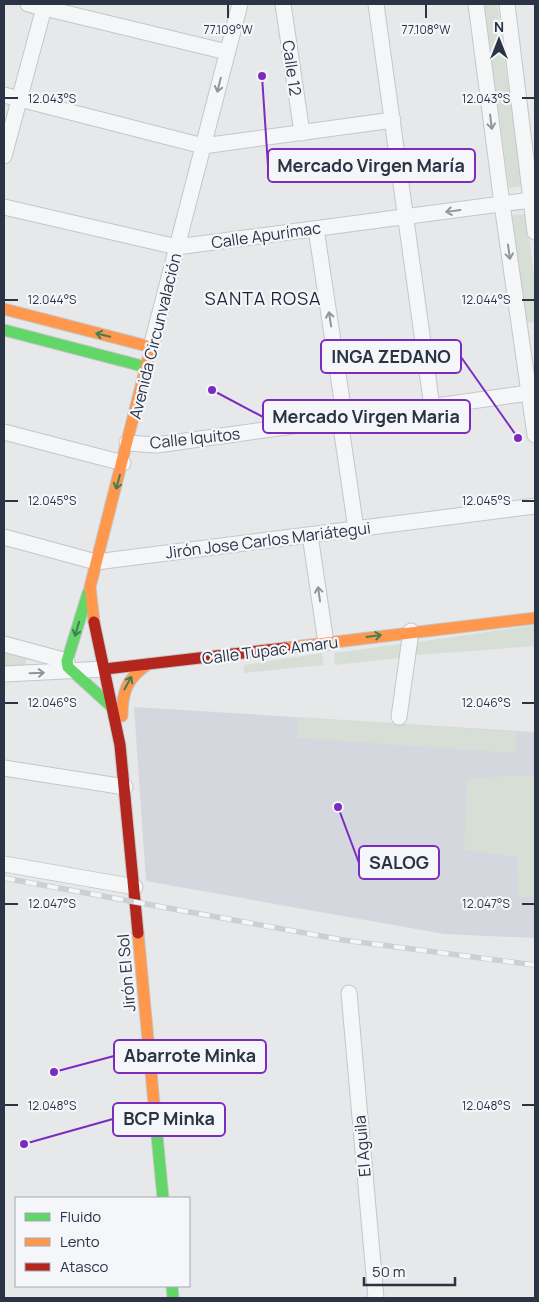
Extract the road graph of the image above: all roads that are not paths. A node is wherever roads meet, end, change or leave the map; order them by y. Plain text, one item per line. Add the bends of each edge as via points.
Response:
1 (28, 4) edge
2 (240, 4) edge
3 (283, 4) edge
4 (376, 4) edge
5 (476, 4) edge
6 (510, 4) edge
7 (44, 6) edge
8 (227, 52) junction
9 (11, 97) edge
10 (393, 120) junction
11 (302, 133) junction
12 (203, 146) junction
13 (4, 156) edge
14 (531, 200) junction
15 (502, 204) junction
16 (4, 207) edge
17 (407, 217) junction
18 (316, 229) junction
19 (535, 232) edge
20 (177, 247) junction
21 (4, 309) edge
22 (4, 330) edge
23 (151, 347) junction
24 (529, 351) edge
25 (146, 367) junction
26 (529, 393) junction
27 (432, 407) junction
28 (343, 420) junction
29 (4, 432) edge
30 (535, 435) edge
31 (127, 443) junction
32 (123, 463) junction
33 (535, 506) edge
34 (356, 529) junction
35 (310, 534) junction
36 (4, 537) edge
37 (96, 562) junction
38 (90, 586) junction
39 (535, 618) edge
40 (411, 631) junction
41 (326, 642) junction
42 (4, 644) edge
43 (148, 664) junction
44 (69, 666) junction
45 (105, 669) junction
46 (4, 674) edge
47 (112, 708) junction
48 (399, 717) dead end
49 (120, 746) junction
50 (4, 768) edge
51 (125, 787) junction
52 (4, 864) edge
53 (134, 887) junction
54 (348, 993) dead end
55 (163, 1197) edge
56 (376, 1298) edge

1 - 7 street
2 - 8 street, Avenida Circunvalación
3 - 11 street, Calle 12
4 - 10 street
5 -> 15 street
6 - 14 street
7 - 8 street
7 - 9 street
8 -> 12 street, Avenida Circunvalación
9 - 12 street
9 - 13 street
10 - 11 street
10 - 17 street
11 - 12 street
12 - 20 street, Avenida Circunvalación
14 - 15 street, Calle Apurímac
14 - 19 street
15 -> 17 street, Calle Apurímac
15 -> 24 street
16 - 20 street, Calle Apurímac
17 - 18 street, Calle Apurímac
17 - 27 street
18 - 20 street, Calle Apurímac
28 -> 18 street
20 - 23 street, Avenida Circunvalación
23 -> 21 street
22 - 25 street
23 - 25 street, Avenida Circunvalación
24 - 26 street
25 - 31 street, Avenida Circunvalación
26 - 27 street, Calle Iquitos
26 - 30 street
27 - 28 street, Calle Iquitos
28 - 31 street, Calle Iquitos via 157,445
28 - 34 street
29 - 32 street
31 - 32 street, Avenida Circunvalación
32 -> 37 street, Avenida Circunvalación
33 - 34 street, Jirón Jose Carlos Mariátegui
34 - 35 street, Jirón Jose Carlos Mariátegui
35 - 37 street, Jirón Jose Carlos Mariátegui
41 -> 35 street
36 - 37 street, Jirón Jose Carlos Mariátegui
37 - 38 street, Avenida Circunvalación
38 -> 44 street
38 - 45 street, Avenida Circunvalación
39 - 40 street, Calle Tupac Amaru
41 -> 40 street, Calle Tupac Amaru
40 - 48 street
41 - 43 street, Calle Tupac Amaru
42 - 44 street, Calle Tupac Amaru
43 - 45 street, Calle Tupac Amaru
49 -> 43 street, Jirón El Sol via 124,688 135,672
44 - 45 street, Calle Tupac Amaru
46 -> 44 street, Calle Tupac Amaru
44 - 47 street
45 - 47 street, Jirón El Sol
47 - 49 street, Jirón El Sol
49 - 51 street, Jirón El Sol
50 - 51 street
51 - 53 street, Jirón El Sol
52 - 53 street
53 - 55 street, Jirón El Sol
54 - 56 street, El Aguila

